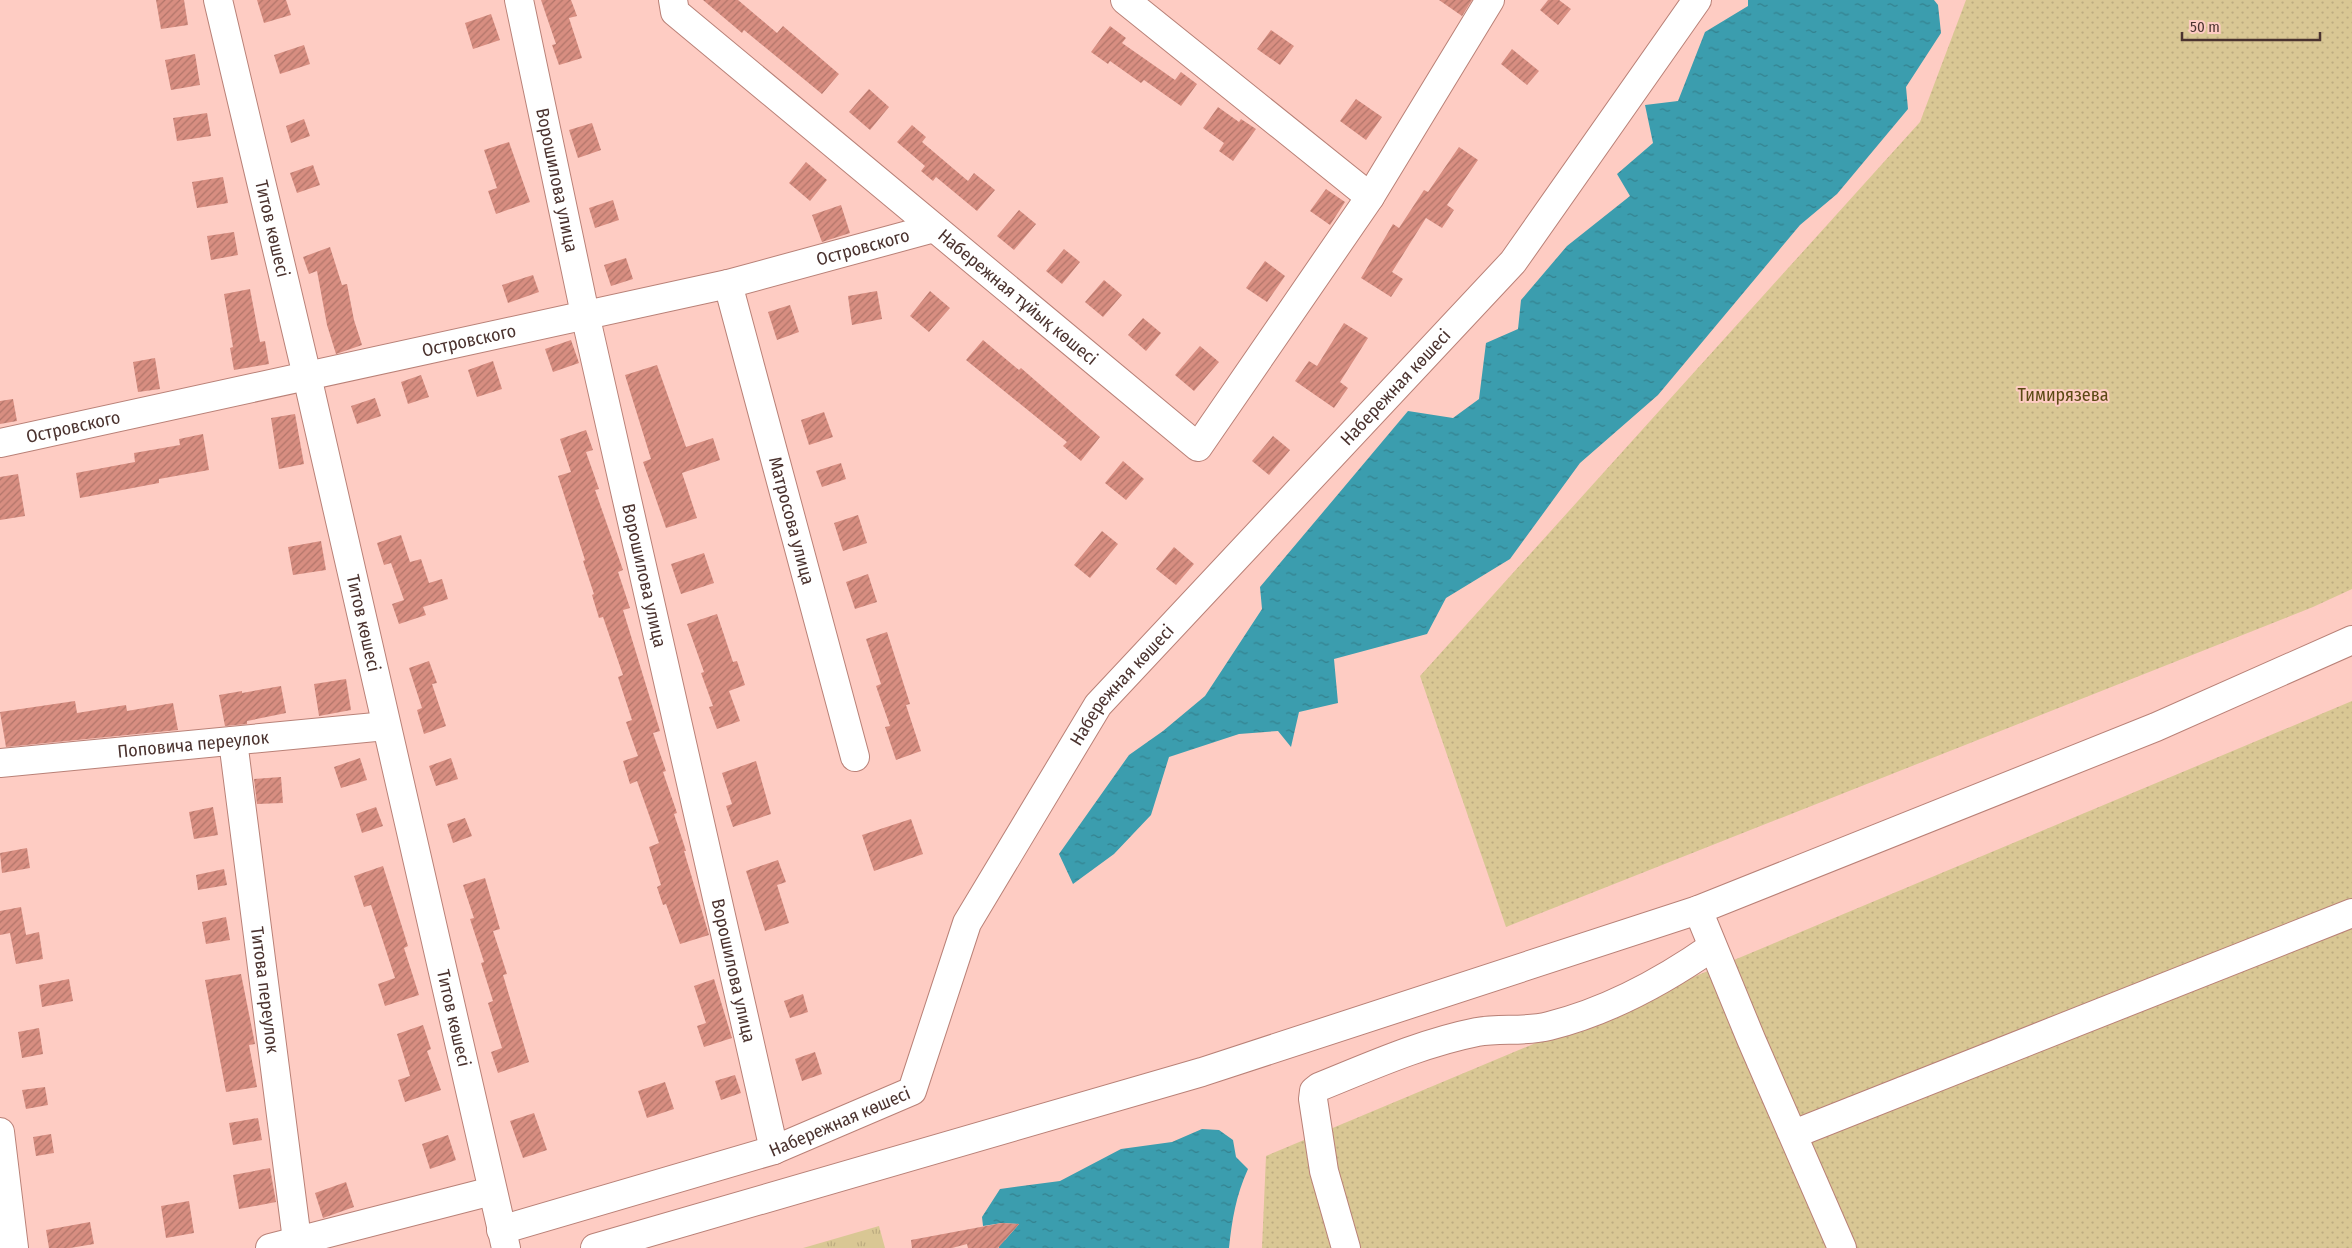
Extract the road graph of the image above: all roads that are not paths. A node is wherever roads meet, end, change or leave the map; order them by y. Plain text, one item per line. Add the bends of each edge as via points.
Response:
1 (218, 0) edge
2 (519, 0) edge
3 (1125, 0) edge
4 (1490, 0) edge
5 (1697, 0) edge
6 (674, 6) edge
7 (1370, 197) junction
8 (934, 228) junction
9 (728, 284) junction
10 (585, 314) junction
11 (307, 376) junction
12 (0, 443) edge
13 (2352, 640) edge
14 (386, 726) junction
15 (233, 741) junction
16 (855, 757) dead end
17 (0, 763) edge
18 (1698, 910) junction
19 (2352, 913) edge
20 (1712, 947) junction
21 (0, 1132) edge
22 (1794, 1134) junction
23 (774, 1150) junction
24 (492, 1192) junction
25 (503, 1239) edge
26 (297, 1240) junction
27 (14, 1248) edge
28 (270, 1248) edge
29 (595, 1248) edge
30 (1346, 1248) edge
31 (1842, 1248) edge

1 - 11 main road, Титов көшесі
2 - 10 main road, Ворошилова улица
3 - 7 main road
4 - 7 main road
5 - 23 main road, Набережная көшесі via 1513,262 1098,705 967,923 912,1091
6 - 8 main road, Набережная тұйық көшесі
7 - 8 main road, Набережная тұйық көшесі via 1198,447
8 - 9 main road, Островского
9 - 10 main road, Островского
9 - 16 main road, Матросова улица
10 - 11 main road, Островского
10 - 23 main road, Ворошилова улица
11 - 12 main road, Островского
11 - 14 main road, Титов көшесі
13 - 18 main road via 2156,727
14 - 15 main road, Поповича переулок
14 - 24 main road, Титов көшесі
15 - 17 main road, Поповича переулок
15 - 26 main road, Титова переулок
18 - 20 main road
18 - 29 main road via 1202,1072
19 - 22 main road
20 - 22 main road
20 - 30 main road via 1676,973 1621,1002 1548,1027 1478,1032 1405,1052 1314,1091 1324,1171
21 - 27 main road
22 - 31 main road
23 - 25 main road, Набережная көшесі
24 - 25 main road, Титов көшесі
24 - 26 main road
26 - 28 main road

